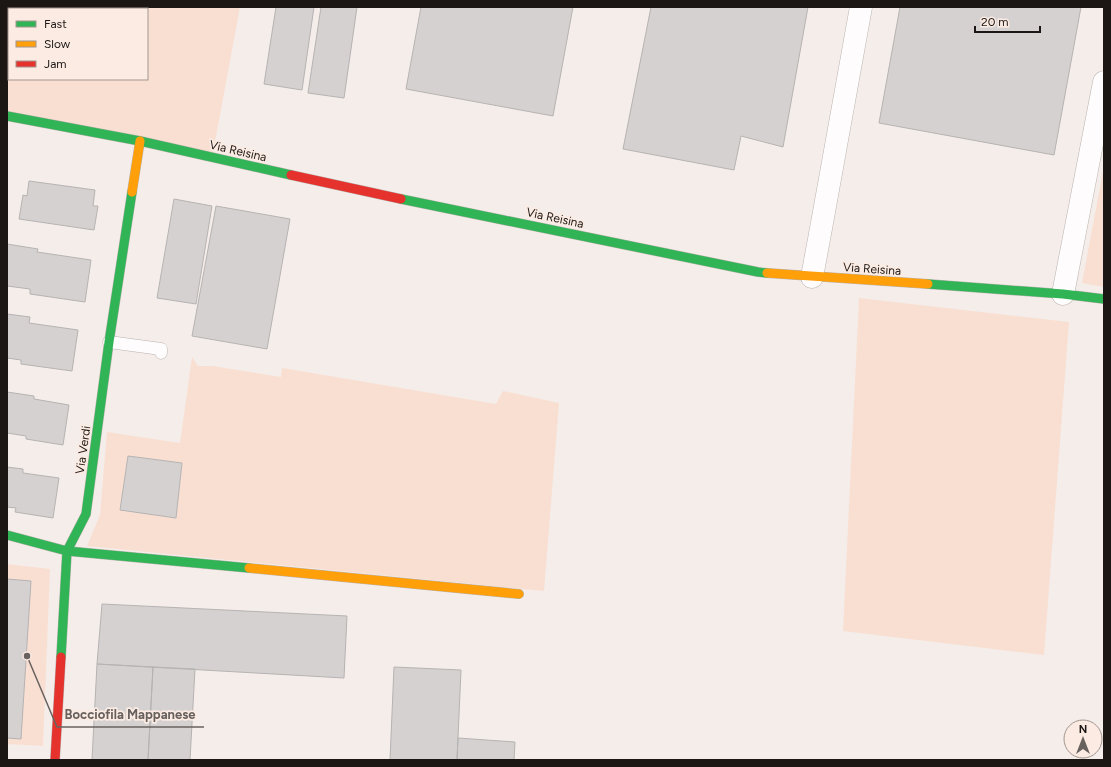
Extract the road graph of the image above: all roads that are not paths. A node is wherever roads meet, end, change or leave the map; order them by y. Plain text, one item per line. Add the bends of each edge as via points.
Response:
1 (861, 7) edge
2 (1104, 82) edge
3 (7, 116) edge
4 (140, 141) junction
5 (812, 277) junction
6 (1063, 294) junction
7 (1104, 299) edge
8 (109, 342) junction
9 (161, 353) dead end
10 (7, 535) edge
11 (67, 551) junction
12 (519, 594) dead end
13 (55, 760) edge

1 - 5 street
2 - 6 street
3 - 4 street, Via Reisina
4 - 5 street, Via Reisina via 362,191 758,272
4 - 8 street, Via Verdi
5 - 6 street, Via Reisina
6 - 7 street, Via Reisina
8 - 9 lane via 162,349
8 - 11 street, Via Verdi via 86,514
10 - 11 street
11 - 12 street
11 - 13 street, Via Verdi

